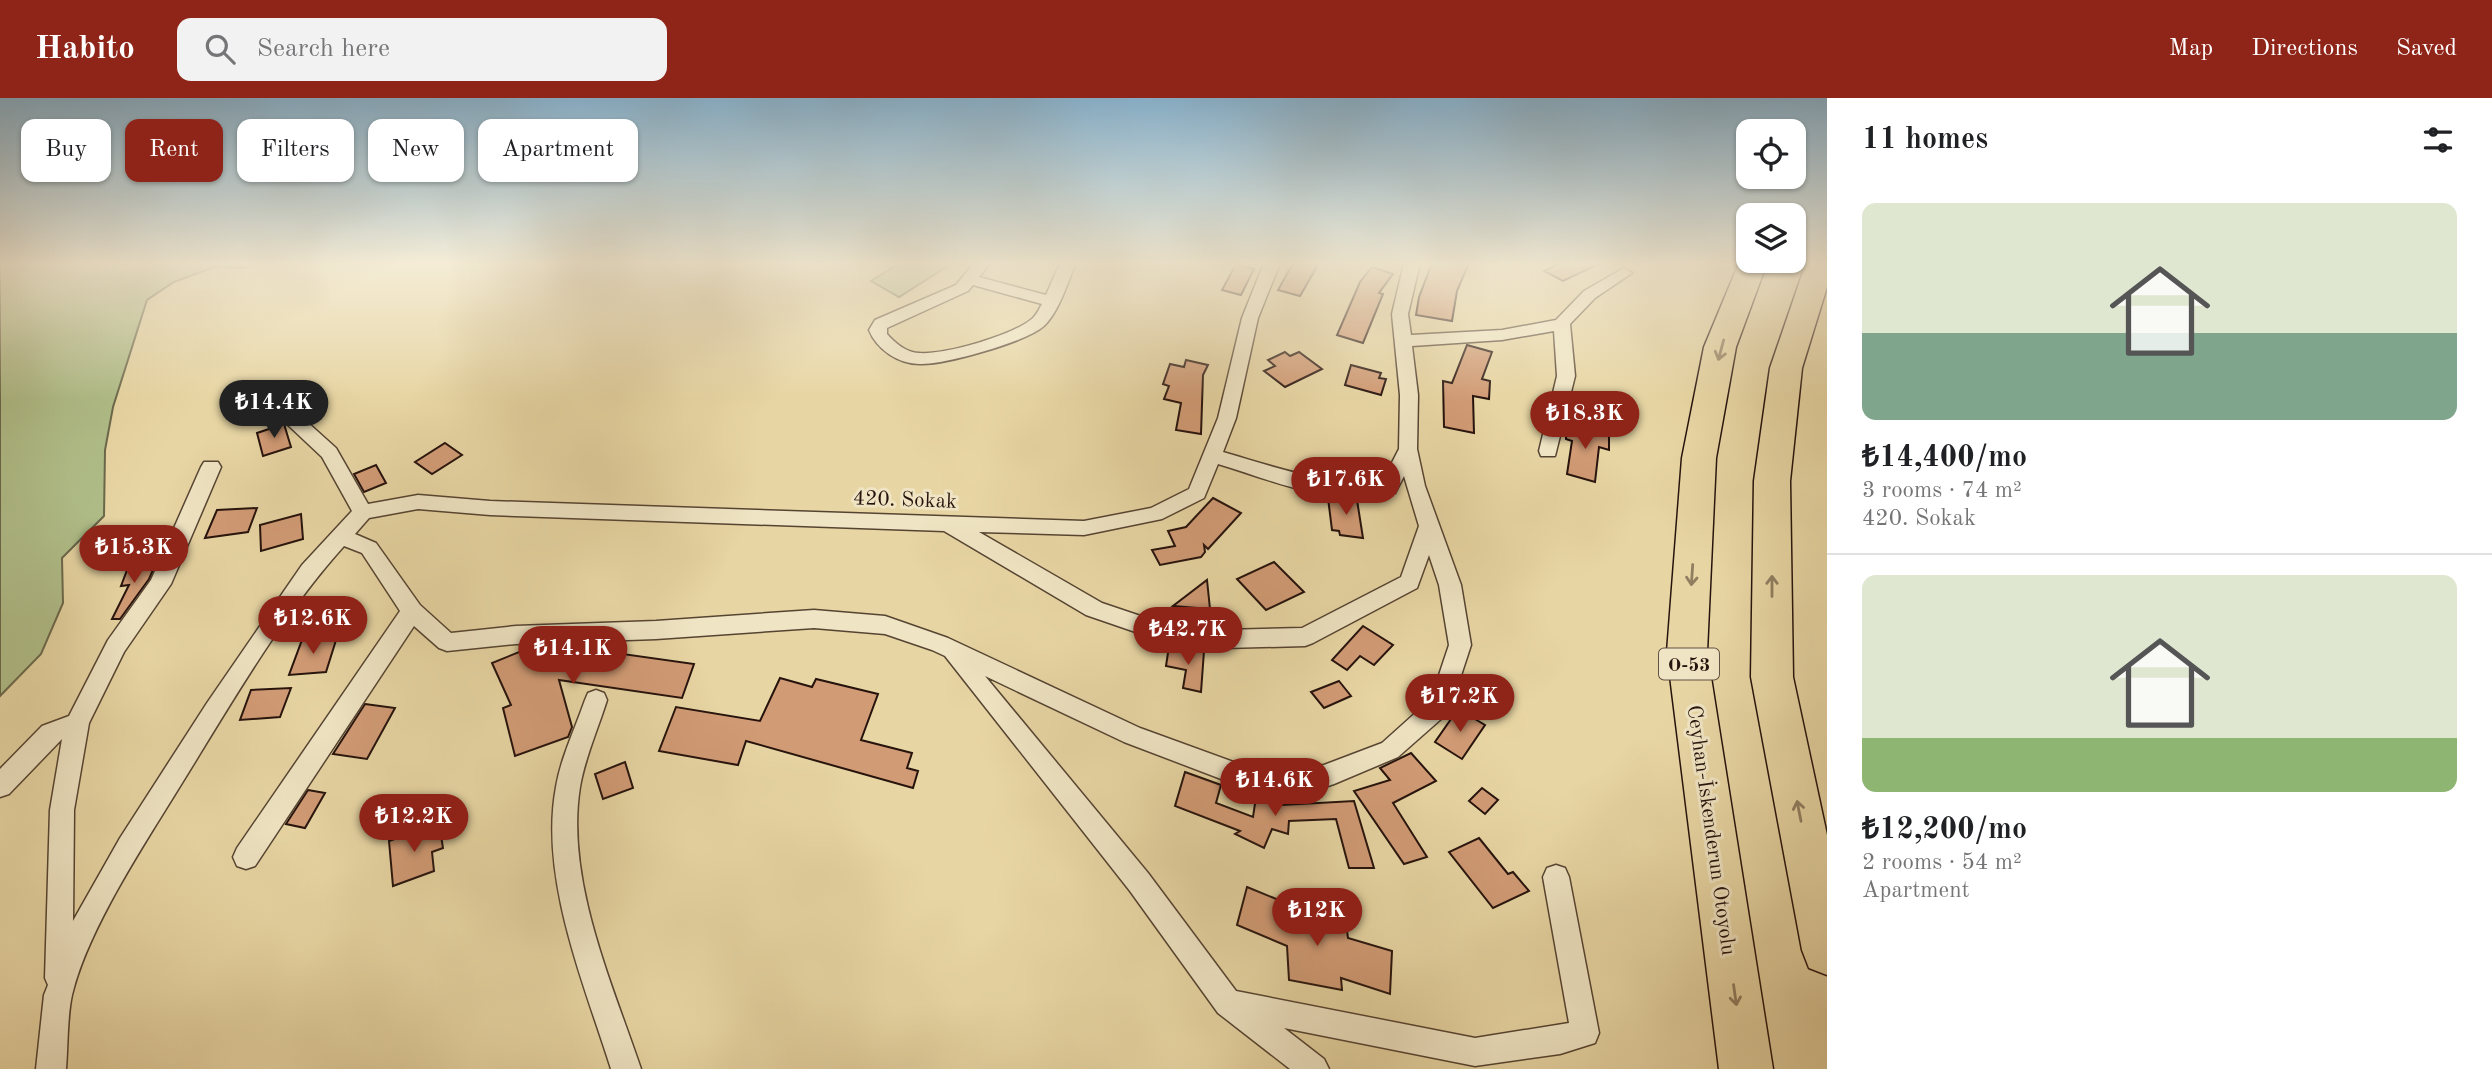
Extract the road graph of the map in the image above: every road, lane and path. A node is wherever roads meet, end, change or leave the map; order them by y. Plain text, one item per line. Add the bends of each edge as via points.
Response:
1 (918, 308) edge
2 (1045, 308) edge
3 (1255, 308) edge
4 (1401, 308) edge
5 (1574, 308) edge
6 (1736, 308) edge
7 (1805, 308) edge
8 (1562, 324) junction
9 (1404, 341) junction
10 (260, 389) dead end
11 (1408, 449) junction
12 (1548, 451) dead end
13 (1213, 456) junction
14 (211, 467) dead end
15 (363, 512) junction
16 (947, 523) junction
17 (1429, 526) junction
18 (338, 536) junction
19 (412, 611) junction
20 (950, 649) junction
21 (596, 700) dead end
22 (77, 723) junction
23 (0, 786) edge
24 (246, 857) dead end
25 (1556, 877) dead end
26 (1827, 950) edge
27 (58, 995) junction
28 (1228, 1003) junction
29 (51, 1069) edge
30 (626, 1069) edge
31 (1314, 1069) edge
32 (1746, 1069) edge

1 - 2 street via 877,330 908,357 934,358 1016,335 1040,321
3 - 13 street, 420. Sokak
4 - 9 street
5 - 8 street
6 -> 32 highway, Ceyhan-İskenderun Otoyolu / O-53 via 1720,347 1699,458 1687,652
26 -> 7 highway via 1772,677 1774,469 1786,368
8 - 9 street via 1502,335
8 - 12 street via 1566,376
9 - 11 street
10 - 15 street via 329,453
11 - 13 street via 1388,488 1373,490 1329,487
11 - 17 street
13 - 16 street, 420. Sokak via 1197,493 1155,514 1084,528
14 - 22 street via 160,584 116,646
15 - 16 street, 420. Sokak via 418,502
15 - 18 street
16 - 17 street via 1094,609 1185,640 1305,637 1410,582
17 - 20 street via 1450,585 1460,645 1441,705 1390,750 1325,776 1250,779 1132,735
18 - 19 street via 369,548
18 - 27 street via 272,625 129,846 83,930
19 - 20 street via 447,642 814,619 885,625
19 - 24 street
20 - 28 street via 1139,882
21 - 30 street via 567,788 563,845 582,927
22 - 23 street via 50,733
22 - 27 street via 62,810
25 - 28 street via 1585,1032 1475,1052
27 - 29 street
28 - 31 street

